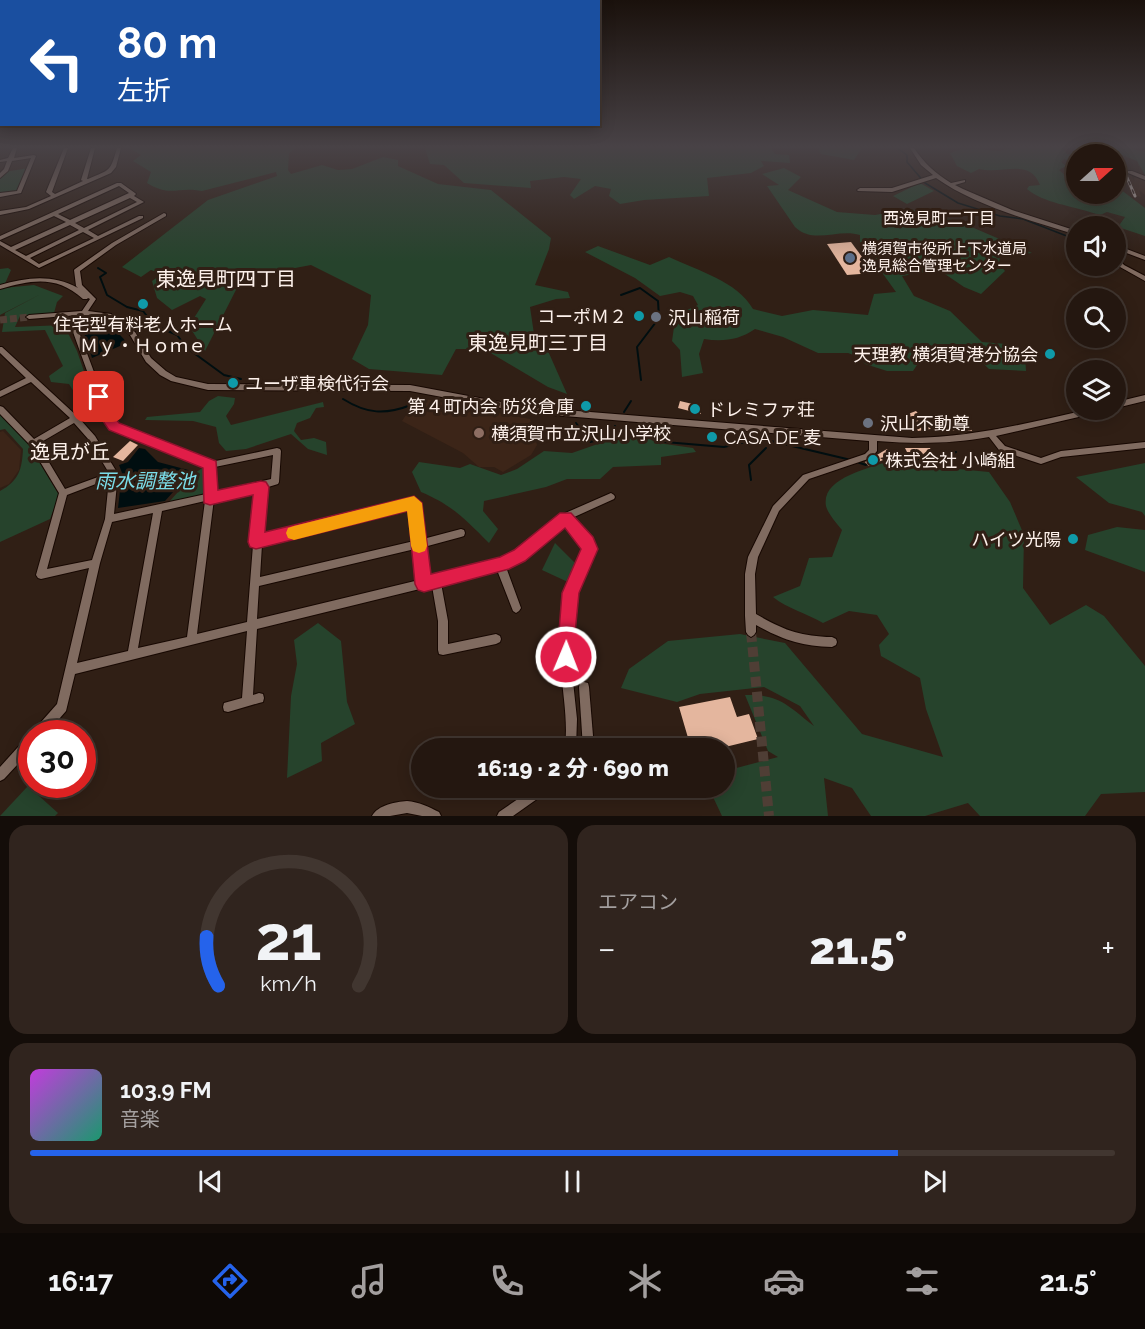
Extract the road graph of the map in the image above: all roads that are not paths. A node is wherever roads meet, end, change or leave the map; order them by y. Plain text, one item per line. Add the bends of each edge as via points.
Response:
1 (21, 186) edge
2 (51, 186) edge
3 (76, 186) edge
4 (115, 186) edge
5 (123, 186) edge
6 (904, 186) edge
7 (953, 186) edge
8 (861, 190) dead end
9 (0, 195) edge
10 (129, 195) junction
11 (54, 196) junction
12 (0, 213) edge
13 (55, 214) junction
14 (164, 215) dead end
15 (141, 217) dead end
16 (71, 222) junction
17 (1066, 229) edge
18 (84, 230) junction
19 (98, 237) junction
20 (0, 238) edge
21 (0, 243) edge
22 (12, 249) junction
23 (1126, 251) edge
24 (1126, 255) edge
25 (26, 258) junction
26 (1145, 259) edge
27 (39, 266) junction
28 (1126, 268) edge
29 (1145, 279) edge
30 (41, 280) junction
31 (0, 287) edge
32 (90, 303) junction
33 (83, 313) junction
34 (29, 317) tunnel mouth
35 (0, 349) edge
36 (30, 379) junction
37 (0, 394) edge
38 (1145, 398) edge
39 (1126, 403) edge
40 (0, 409) edge
41 (1066, 418) edge
42 (75, 419) junction
43 (992, 436) junction
44 (873, 438) junction
45 (33, 443) junction
46 (1145, 445) edge
47 (211, 465) junction
48 (114, 474) junction
49 (261, 487) junction
50 (63, 493) junction
51 (611, 497) dead end
52 (210, 498) junction
53 (158, 509) junction
54 (566, 517) junction
55 (109, 519) junction
56 (461, 532) dead end
57 (256, 542) junction
58 (419, 544) junction
59 (95, 563) junction
60 (500, 564) junction
61 (436, 581) junction
62 (254, 583) junction
63 (424, 584) junction
64 (516, 608) dead end
65 (750, 616) junction
66 (251, 627) junction
67 (751, 632) tunnel mouth
68 (496, 639) dead end
69 (191, 641) junction
70 (832, 642) dead end
71 (132, 655) junction
72 (70, 670) junction
73 (584, 687) dead end
74 (259, 698) dead end
75 (247, 702) junction
76 (228, 707) dead end
77 (50, 720) edge
78 (572, 738) edge
79 (588, 738) edge
80 (18, 755) edge
81 (0, 775) edge
82 (529, 798) edge
83 (378, 816) edge
84 (435, 816) edge
85 (503, 816) edge

1 - 9 street via 19,192
2 - 11 street via 49,192
3 - 11 street
4 - 13 street
5 - 10 street via 133,194
6 - 8 street
7 - 17 street
10 - 16 street
10 - 18 street via 141,202
11 - 12 street via 27,208
13 - 16 street
13 - 20 street
14 - 32 street via 77,270 79,286 93,299
15 - 19 street
16 - 18 street
16 - 22 street
18 - 19 street
18 - 25 street
19 - 27 street
21 - 22 street
22 - 25 street
23 - 26 street
24 - 26 street
25 - 27 street
27 - 30 street
28 - 29 street
30 - 31 street
30 - 32 street via 56,279 69,285
32 - 33 street
33 - 34 street
33 - 44 street via 101,313 118,320 133,334 147,360 162,373 208,387 400,388 528,410
33 - 47 street via 76,332 110,422
35 - 36 street
36 - 37 street
36 - 42 street
38 - 39 street
40 - 45 street
41 - 43 street
42 - 45 street
42 - 48 street
43 - 44 street via 939,441
43 - 46 street via 1002,448 1041,461 1061,454
44 - 65 street via 873,451 806,477 776,509 753,557
45 - 50 street
47 - 49 street via 277,452 275,482
47 - 52 street
48 - 50 street
48 - 55 street
49 - 52 street
49 - 57 street
50 - 59 street via 41,575
51 - 54 street
52 - 53 street
52 - 69 street
53 - 55 street
53 - 71 street
54 - 60 street via 519,555
54 - 78 street via 590,549 571,593 567,619 566,671 574,723
55 - 59 street
56 - 58 street
57 - 58 street via 414,503
57 - 62 street
58 - 62 street
58 - 63 street
59 - 72 street
60 - 61 street
60 - 64 street
61 - 63 street
61 - 68 street via 443,650
62 - 66 street
63 - 66 street
65 - 67 street
65 - 70 street via 802,641
66 - 69 street
66 - 75 street
69 - 71 street
71 - 72 street
72 - 77 street via 62,707
73 - 79 street
74 - 75 street
75 - 76 street
80 - 81 street
82 - 85 street
83 - 84 street via 400,806 416,806

